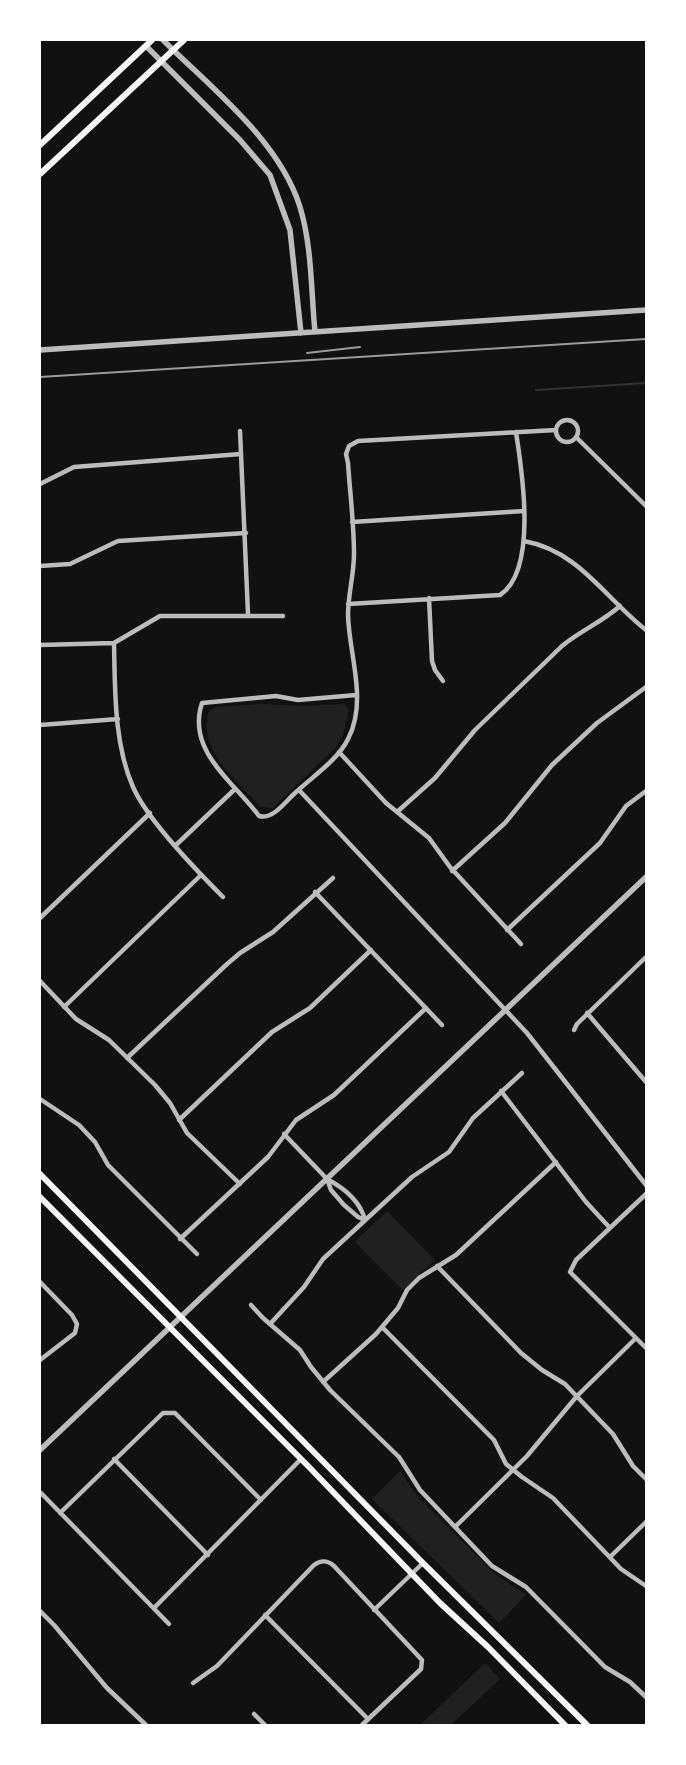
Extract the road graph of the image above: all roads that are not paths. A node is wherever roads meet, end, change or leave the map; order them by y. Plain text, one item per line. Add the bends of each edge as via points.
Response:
1 (140, 40) edge
2 (152, 40) edge
3 (163, 40) edge
4 (184, 40) edge
5 (146, 46) junction
6 (173, 50) junction
7 (161, 61) junction
8 (40, 145) edge
9 (40, 174) edge
10 (646, 310) edge
11 (301, 332) junction
12 (315, 332) junction
13 (40, 350) edge
14 (556, 430) junction
15 (240, 431) dead end
16 (516, 432) junction
17 (576, 437) junction
18 (241, 454) junction
19 (40, 484) edge
20 (646, 506) edge
21 (524, 511) junction
22 (352, 522) junction
23 (246, 533) junction
24 (524, 541) junction
25 (40, 566) edge
26 (429, 598) junction
27 (348, 604) junction
28 (620, 606) junction
29 (248, 614) junction
30 (283, 616) dead end
31 (646, 630) edge
32 (114, 643) junction
33 (40, 645) edge
34 (443, 681) dead end
35 (646, 687) edge
36 (356, 695) junction
37 (118, 719) junction
38 (40, 724) edge
39 (338, 752) junction
40 (235, 789) junction
41 (299, 790) junction
42 (646, 791) edge
43 (397, 812) junction
44 (150, 813) junction
45 (176, 845) junction
46 (452, 870) junction
47 (202, 876) junction
48 (646, 877) edge
49 (333, 878) dead end
50 (315, 892) junction
51 (223, 898) dead end
52 (40, 918) edge
53 (507, 930) junction
54 (521, 944) dead end
55 (371, 950) junction
56 (646, 957) edge
57 (40, 982) edge
58 (64, 1007) junction
59 (426, 1008) junction
60 (506, 1010) junction
61 (587, 1014) junction
62 (442, 1025) dead end
63 (574, 1030) dead end
64 (127, 1058) junction
65 (522, 1074) dead end
66 (645, 1079) edge
67 (501, 1091) junction
68 (40, 1098) edge
69 (179, 1120) junction
70 (284, 1134) junction
71 (556, 1162) junction
72 (40, 1174) edge
73 (327, 1179) junction
74 (240, 1184) junction
75 (646, 1184) edge
76 (646, 1194) edge
77 (40, 1197) edge
78 (365, 1220) junction
79 (610, 1228) junction
80 (180, 1239) junction
81 (197, 1254) dead end
82 (437, 1266) junction
83 (40, 1282) edge
84 (251, 1304) dead end
85 (182, 1316) junction
86 (270, 1324) junction
87 (170, 1327) junction
88 (382, 1327) junction
89 (636, 1338) junction
90 (646, 1348) edge
91 (40, 1360) edge
92 (323, 1382) junction
93 (576, 1396) junction
94 (40, 1450) edge
95 (114, 1459) junction
96 (300, 1460) junction
97 (514, 1470) junction
98 (646, 1479) edge
99 (41, 1493) edge
100 (261, 1500) junction
101 (60, 1512) junction
102 (646, 1522) edge
103 (455, 1527) junction
104 (208, 1555) junction
105 (610, 1557) junction
106 (423, 1563) junction
107 (411, 1574) junction
108 (646, 1586) edge
109 (154, 1608) junction
110 (374, 1610) junction
111 (40, 1611) edge
112 (265, 1615) junction
113 (169, 1624) dead end
114 (192, 1683) dead end
115 (646, 1697) edge
116 (254, 1714) dead end
117 (368, 1719) junction
118 (146, 1725) edge
119 (265, 1725) edge
120 (362, 1725) edge
121 (565, 1725) edge
122 (587, 1725) edge

1 - 5 street
2 - 5 main road
3 - 6 street
4 - 6 main road
5 - 7 street
5 - 8 main road
6 - 7 main road
6 - 12 street via 257,134 293,188 308,249
7 - 9 main road
7 - 11 street via 240,140 270,175 290,230
10 - 12 street
11 - 12 street
11 - 13 street
14 - 16 street
14 - 17 street via 563,441 570,442
14 - 17 street via 558,423 569,420 577,427
15 - 18 street
16 - 21 street
16 - 22 street via 358,442 349,446 346,454
17 - 20 street
18 - 19 street via 74,467
18 - 23 street
21 - 22 street
21 - 24 street
22 - 27 street via 353,570
23 - 25 street via 118,542 70,564
23 - 29 street
24 - 26 street via 517,568 504,592
24 - 28 street via 540,544 569,557
26 - 27 street
26 - 34 street via 432,661
27 - 36 street
28 - 31 street
28 - 43 street via 562,646 475,730 435,778
29 - 30 street
29 - 32 street via 160,616
32 - 33 street
32 - 37 street
35 - 46 street via 597,723 552,765 505,823
36 - 39 street via 354,725
36 - 40 street via 298,700 276,696 202,703 198,714 202,740 216,767
37 - 38 street
37 - 44 street via 133,788
39 - 41 street
39 - 43 street
40 - 41 street via 259,816 264,817 269,817
40 - 45 street
41 - 60 street
42 - 53 street via 626,806 600,842
43 - 46 street via 429,838
44 - 45 street
44 - 52 street
45 - 47 street
46 - 53 street
47 - 51 street
47 - 58 street
48 - 60 street
49 - 50 street
50 - 55 street
50 - 64 street via 273,932 226,965
53 - 54 street
55 - 59 street
55 - 69 street via 304,1013 272,1032
56 - 61 street
57 - 58 street
58 - 64 street via 85,1026 109,1040
59 - 62 street
59 - 70 street via 334,1095 296,1120
60 - 73 street
60 - 75 street
61 - 63 street
61 - 66 street
64 - 69 street via 165,1096
65 - 67 street
67 - 71 street
67 - 78 street via 473,1118 449,1152 412,1176
68 - 80 street via 80,1125 95,1142 108,1165
69 - 74 street
70 - 73 street
70 - 74 street via 268,1157
71 - 79 street
71 - 82 street via 456,1255
72 - 85 main road
73 - 78 street via 331,1190 344,1205
73 - 78 street via 342,1187 362,1209
73 - 85 street
74 - 80 street
76 - 79 street
77 - 87 main road
78 - 86 street via 323,1259
79 - 89 street via 576,1260 570,1272
80 - 81 street
82 - 88 street via 407,1290 398,1308
82 - 93 street via 521,1353 565,1384
83 - 91 street via 77,1324 74,1333
84 - 86 street
85 - 87 street
85 - 106 main road
86 - 92 street via 300,1350
87 - 94 street
87 - 96 main road
88 - 92 street
88 - 97 street via 494,1440 506,1464
89 - 90 street
89 - 93 street
92 - 103 street via 399,1457 420,1490
93 - 97 street via 545,1437
93 - 98 street via 613,1434 633,1466
95 - 100 street via 164,1413 175,1413
95 - 101 street
95 - 104 street
96 - 100 street
96 - 107 main road
97 - 103 street
97 - 105 street via 552,1498
99 - 101 street
100 - 104 street
101 - 109 street
102 - 105 street
103 - 115 street via 492,1566 526,1587 605,1667 630,1682
104 - 109 street
105 - 108 street via 632,1578
106 - 107 street
106 - 122 main road
107 - 110 street
107 - 121 main road
109 - 113 street
110 - 112 street via 334,1566 322,1561 314,1565
110 - 117 street via 421,1658 422,1663 421,1669
111 - 118 street via 107,1688
112 - 114 street via 216,1666
112 - 117 street
116 - 119 street
117 - 120 street

